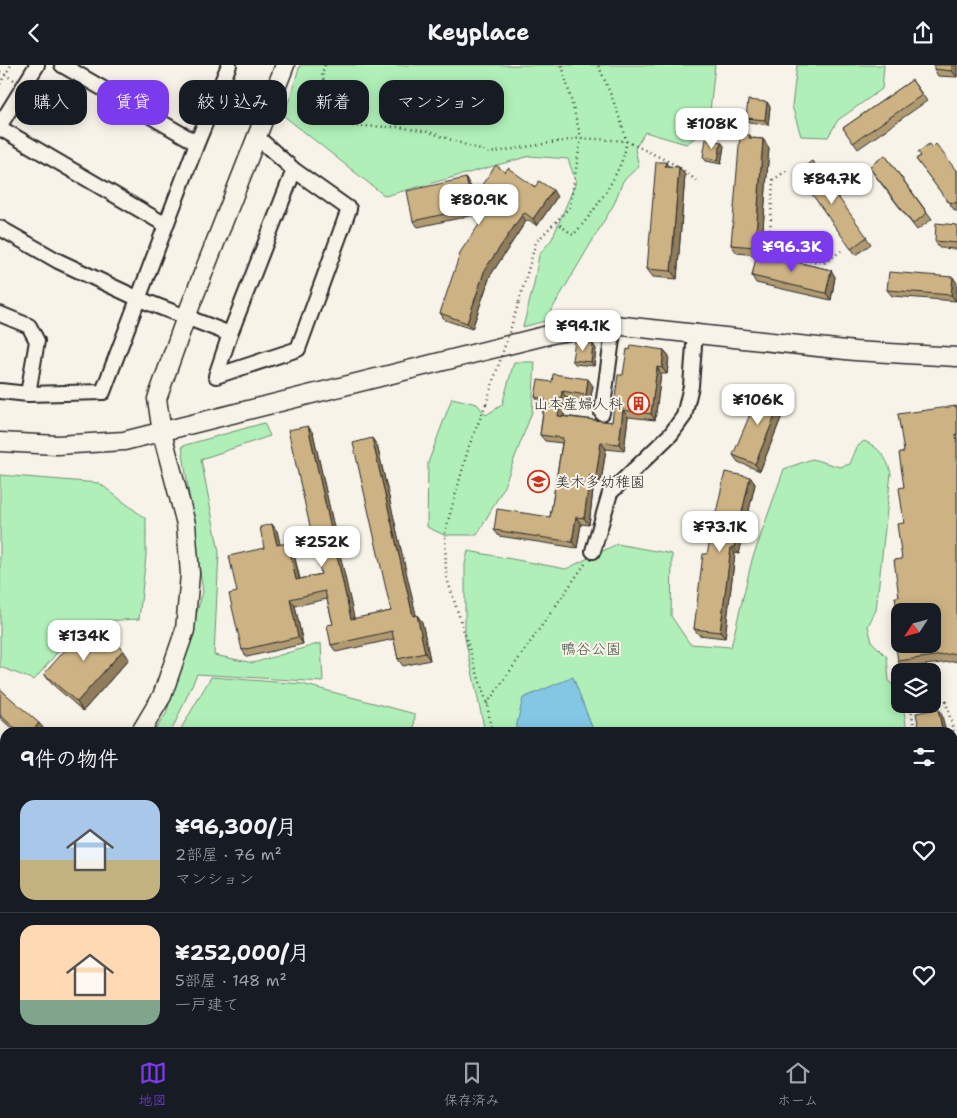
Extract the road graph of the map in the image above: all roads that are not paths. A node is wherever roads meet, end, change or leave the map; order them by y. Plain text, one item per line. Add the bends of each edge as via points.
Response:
1 (37, 65) edge
2 (62, 65) edge
3 (229, 65) edge
4 (285, 65) edge
5 (0, 126) edge
6 (257, 137) junction
7 (197, 143) junction
8 (294, 170) junction
9 (166, 225) junction
10 (0, 228) edge
11 (139, 299) junction
12 (0, 314) edge
13 (186, 317) junction
14 (614, 325) junction
15 (695, 332) junction
16 (230, 334) junction
17 (957, 357) edge
18 (0, 391) edge
19 (28, 394) junction
20 (602, 413) dead end
21 (162, 433) junction
22 (0, 442) edge
23 (593, 551) road end
24 (144, 727) edge

1 - 5 street
2 - 7 street
3 - 7 street
4 - 6 street
5 - 9 street
6 - 8 street
6 - 13 street
7 - 9 street
8 - 16 street
8 - 16 street via 349,209 298,349 216,376
9 - 11 street
10 - 11 street via 58,261
11 - 13 street
11 - 19 street via 103,392
12 - 19 street via 29,326 37,341
13 - 16 street
13 - 21 street via 157,399
14 - 15 street
14 - 20 street
14 - 21 street via 556,333
15 - 17 street via 855,351
15 - 23 street via 684,416 671,434 610,493
18 - 19 street
21 - 22 street via 124,441 57,445
21 - 24 street via 186,524 190,575 185,630 162,696

